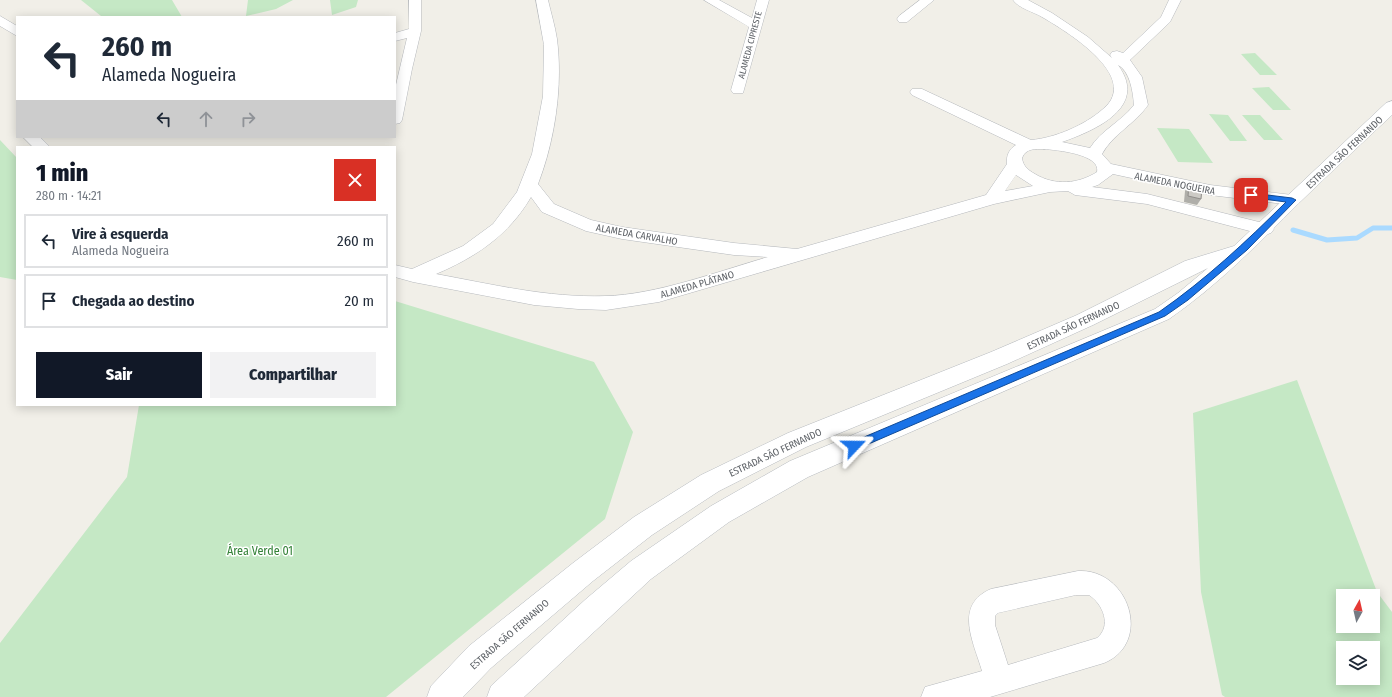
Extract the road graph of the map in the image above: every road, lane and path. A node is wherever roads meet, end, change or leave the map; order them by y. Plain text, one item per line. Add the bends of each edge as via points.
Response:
1 (415, 0) edge
2 (542, 0) edge
3 (710, 0) edge
4 (762, 0) edge
5 (928, 0) edge
6 (1019, 0) edge
7 (1034, 0) edge
8 (1175, 0) edge
9 (904, 19) dead end
10 (0, 20) edge
11 (755, 25) junction
12 (16, 31) edge
13 (415, 31) junction
14 (396, 37) edge
15 (1123, 60) junction
16 (1109, 63) junction
17 (400, 68) edge
18 (738, 90) dead end
19 (917, 92) dead end
20 (1392, 106) edge
21 (396, 116) edge
22 (33, 138) edge
23 (1034, 145) junction
24 (41, 146) edge
25 (1094, 155) junction
26 (1015, 164) junction
27 (1105, 171) junction
28 (529, 184) junction
29 (1055, 187) junction
30 (1147, 198) junction
31 (992, 199) junction
32 (1292, 200) junction
33 (514, 208) junction
34 (548, 208) junction
35 (1265, 229) junction
36 (1244, 248) junction
37 (734, 249) junction
38 (464, 254) junction
39 (801, 254) junction
40 (396, 271) edge
41 (742, 272) junction
42 (413, 276) junction
43 (470, 286) junction
44 (999, 681) junction
45 (442, 697) edge
46 (502, 697) edge
47 (935, 697) edge

1 - 13 street
2 - 28 street via 551,44 552,81 546,123
3 - 11 street
4 - 11 street, ALAMEDA CIPRESTE
5 - 9 street
6 - 16 street via 1072,30
7 - 15 street via 1085,29
8 - 15 street via 1166,18
10 - 12 street
11 - 18 street, ALAMEDA CIPRESTE
13 - 14 street
13 - 17 street
15 - 16 street
15 - 25 street via 1138,84 1141,105 1136,113 1100,142
16 - 23 street via 1122,88 1121,96 1110,111 1072,134
17 - 21 street via 402,89
19 - 23 street
20 - 32 main road, ESTRADA SÃO FERNANDO
22 - 24 street
23 - 25 street via 1067,148
23 - 26 street via 1018,151 1015,155
25 - 27 street
26 - 29 street via 1033,180
26 - 31 street
27 - 29 street, ALAMEDA PLÁTANO via 1092,182
27 - 30 street, ALAMEDA NOGUEIRA
27 - 32 street, ALAMEDA NOGUEIRA via 1210,190
28 - 33 street
28 - 34 street, ALAMEDA CARVALHO
29 - 30 street, ALAMEDA NOGUEIRA
29 - 31 street, ALAMEDA PLÁTANO
30 - 35 street, ALAMEDA NOGUEIRA
31 - 39 street, ALAMEDA PLÁTANO
32 - 35 main road, ESTRADA SÃO FERNANDO
33 - 34 street
33 - 38 street via 486,239
34 - 37 street, ALAMEDA CARVALHO via 586,225 622,233
35 - 36 main road, ESTRADA SÃO FERNANDO
36 - 45 main road, ESTRADA SÃO FERNANDO via 1192,266 1085,320 797,440 710,483 643,526 582,572 480,657
36 - 46 main road, ESTRADA SÃO FERNANDO via 1162,314 799,469 720,514 641,570
37 - 39 street, ALAMEDA CARVALHO
37 - 41 street
38 - 42 street
38 - 43 street
39 - 41 street, ALAMEDA PLÁTANO
40 - 42 street, ALAMEDA PLÁTANO
41 - 43 street, ALAMEDA PLÁTANO via 659,295 606,303 534,298
42 - 43 street, ALAMEDA PLÁTANO
44 - 44 street via 1104,650 1113,641 1117,627 1118,612 1112,600 1103,589 1091,583 1076,583 991,602 982,611 982,625
44 - 47 street

